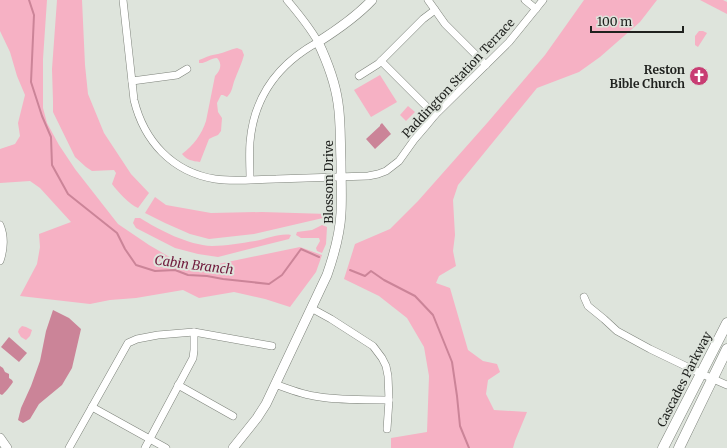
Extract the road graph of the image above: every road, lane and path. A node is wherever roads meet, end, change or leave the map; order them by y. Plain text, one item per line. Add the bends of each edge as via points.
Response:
1 (123, 0) edge
2 (287, 0) edge
3 (372, 0) edge
4 (428, 0) edge
5 (525, 0) edge
6 (543, 0) edge
7 (536, 8) junction
8 (435, 10) junction
9 (318, 42) junction
10 (381, 61) junction
11 (486, 65) junction
12 (187, 69) dead end
13 (359, 76) dead end
14 (132, 80) junction
15 (435, 115) junction
16 (341, 177) junction
17 (250, 180) junction
18 (0, 225) edge
19 (0, 261) edge
20 (584, 297) dead end
21 (311, 308) junction
22 (727, 323) edge
23 (194, 332) junction
24 (272, 346) dead end
25 (727, 349) edge
26 (702, 374) junction
27 (712, 379) junction
28 (275, 384) junction
29 (178, 385) junction
30 (727, 386) edge
31 (389, 400) junction
32 (92, 407) junction
33 (234, 416) dead end
34 (387, 429) dead end
35 (0, 438) edge
36 (149, 439) junction
37 (7, 448) edge
38 (69, 448) edge
39 (144, 448) edge
40 (166, 448) edge
41 (233, 448) edge
42 (663, 448) edge
43 (679, 448) edge

1 - 14 street, Paddington Station Terrace
2 - 9 street, Blossom Drive via 306,22
3 - 9 street via 346,23
4 - 8 street
5 - 7 street
6 - 7 street, Paddington Station Terrace
7 - 11 street, Paddington Station Terrace via 509,42
8 - 10 street
8 - 11 street via 445,24
9 - 16 street, Blossom Drive via 331,73 338,104
9 - 17 street via 288,62 270,82 258,105 251,130
10 - 13 street
10 - 15 street
11 - 15 street, Paddington Station Terrace
12 - 14 street via 177,75
14 - 17 street, Paddington Station Terrace via 134,100 141,123 154,143 172,161 191,172 214,179
15 - 16 street, Paddington Station Terrace via 399,161 392,166 378,174
16 - 17 street, Paddington Station Terrace
16 - 21 street, Blossom Drive via 342,212 337,244 327,275
18 - 19 street via 4,245
20 - 26 street via 588,306 617,331
21 - 28 street, Blossom Drive
21 - 31 street via 373,346 385,362 388,371
22 - 26 main road, Cascades Parkway
23 - 24 street
23 - 29 street via 193,358
23 - 32 street via 158,335 128,343
25 - 27 main road, Cascades Parkway
26 - 27 street
26 - 42 main road, Cascades Parkway
27 - 30 street
27 - 43 main road, Cascades Parkway
28 - 31 street via 321,397
28 - 41 street, Blossom Drive via 258,418
29 - 33 street
29 - 36 street
31 - 34 street
32 - 36 street
32 - 38 street
35 - 37 street
36 - 39 street
36 - 40 street

